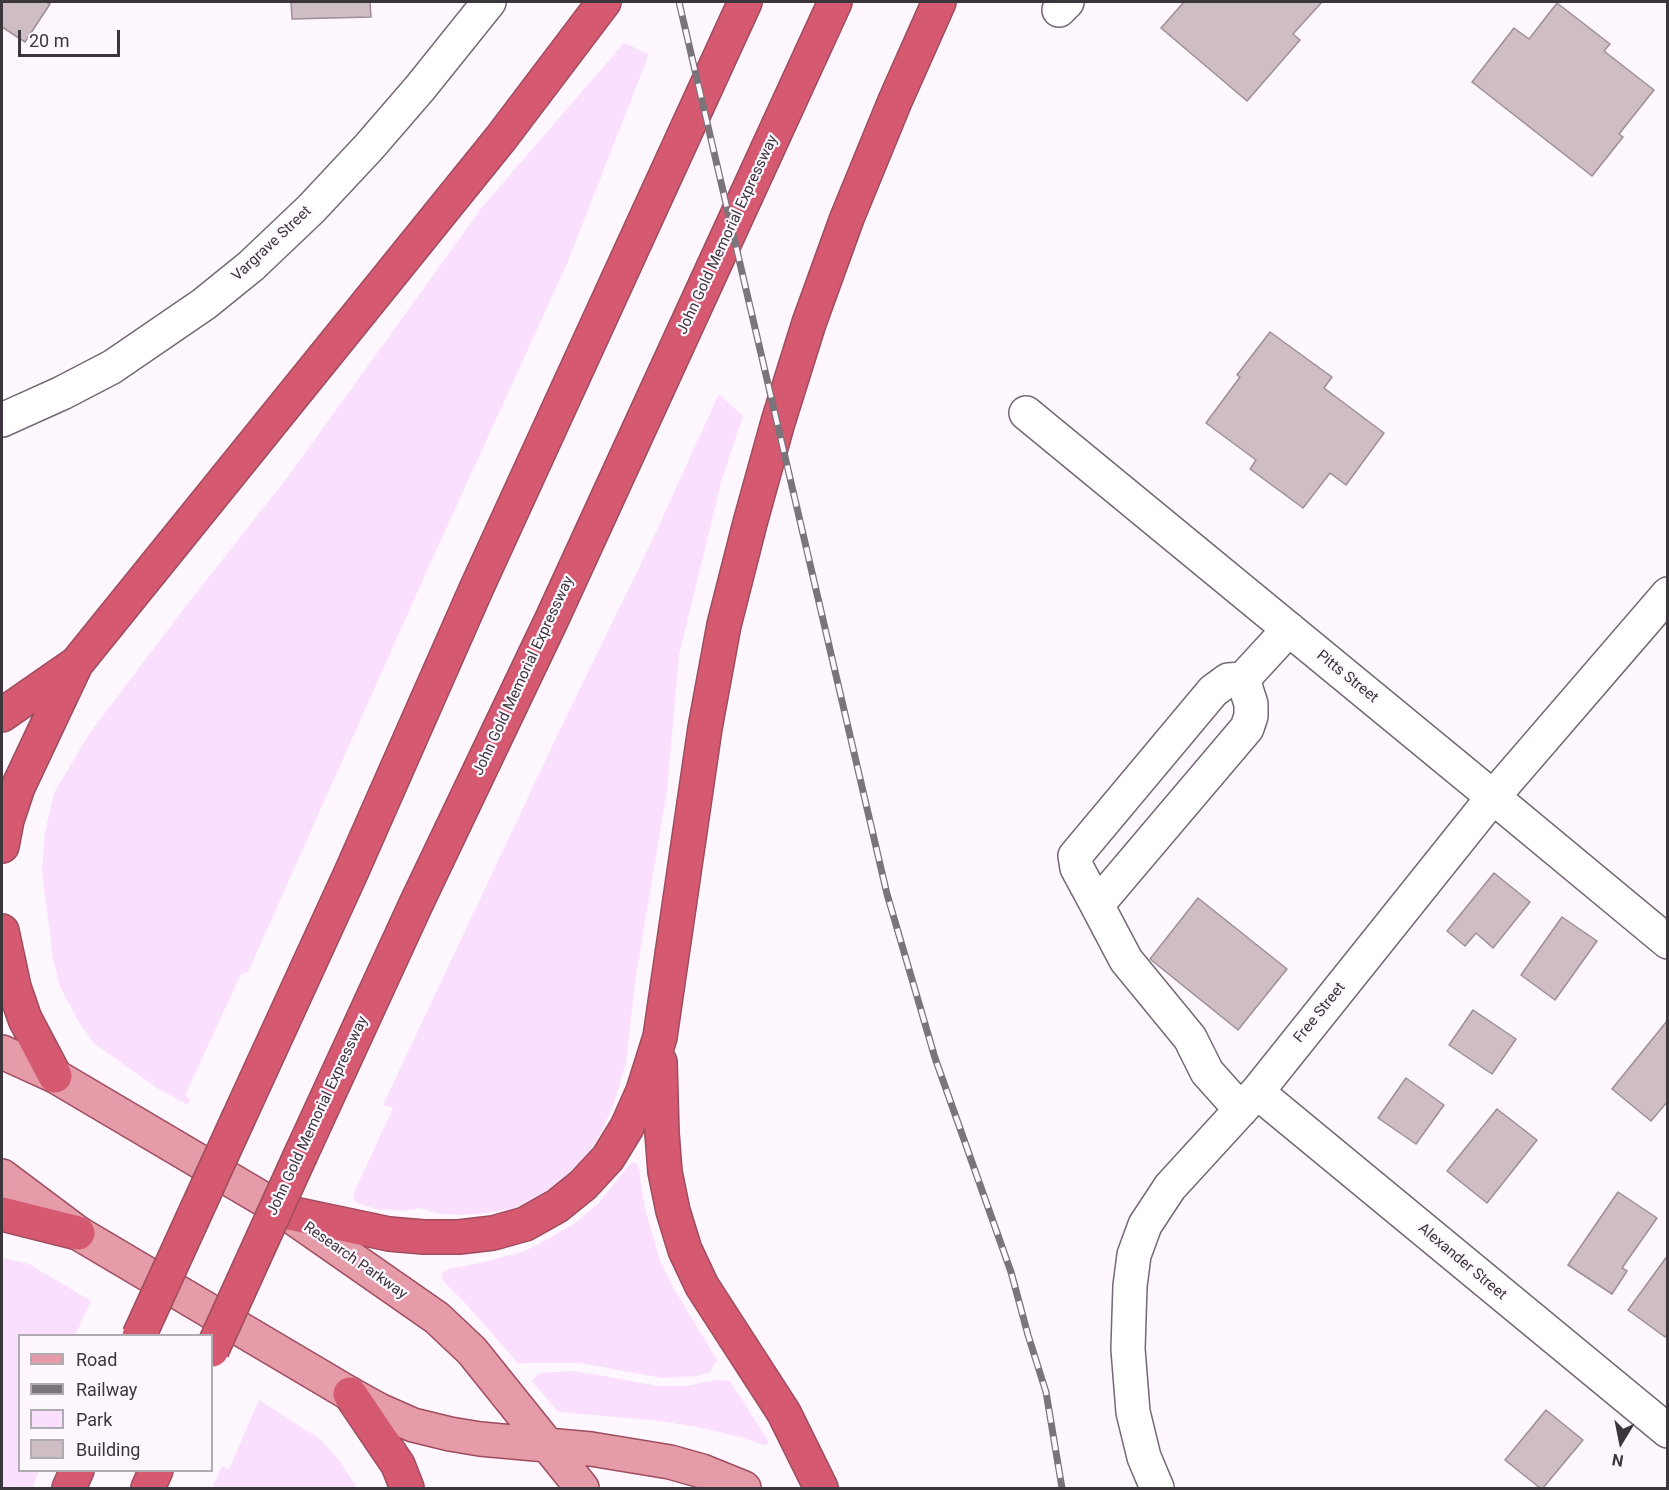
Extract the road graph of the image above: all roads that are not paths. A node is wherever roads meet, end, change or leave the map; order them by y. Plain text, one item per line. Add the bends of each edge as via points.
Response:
1 (489, 2) edge
2 (604, 2) edge
3 (745, 2) edge
4 (835, 2) edge
5 (939, 2) edge
6 (467, 15) edge
7 (1026, 413) dead end
8 (2, 420) edge
9 (1668, 594) edge
10 (1289, 629) junction
11 (76, 664) junction
12 (1243, 679) junction
13 (2, 715) edge
14 (1493, 797) junction
15 (2, 846) edge
16 (1097, 905) junction
17 (2, 931) edge
18 (1668, 942) edge
19 (660, 1036) junction
20 (2, 1052) edge
21 (55, 1076) junction
22 (1249, 1101) junction
23 (2, 1176) edge
24 (285, 1212) junction
25 (2, 1214) edge
26 (78, 1233) junction
27 (139, 1334) edge
28 (213, 1348) edge
29 (350, 1394) junction
30 (1668, 1431) edge
31 (546, 1444) junction
32 (76, 1472) edge
33 (155, 1472) edge
34 (69, 1488) edge
35 (148, 1488) edge
36 (407, 1488) edge
37 (582, 1488) edge
38 (744, 1488) edge
39 (821, 1488) edge
40 (1157, 1488) edge

1 - 6 street, Vargrave Street
2 - 11 highway via 501,138
3 - 27 highway, bridge
4 - 28 highway, John Gold Memorial Expressway, bridge
5 - 19 highway via 895,101 809,322 750,523 724,625 705,728
6 - 8 street, Vargrave Street via 420,88 369,147 311,209 243,272 204,304 112,367
7 - 10 street, Pitts Street
9 - 14 street, Free Street
10 - 12 street
10 - 14 street, Pitts Street
11 - 13 highway
11 - 15 highway via 18,786
12 - 16 street via 1251,704 1247,728
12 - 16 street, Alexander Street via 1228,680 1213,691 1075,856 1077,868
14 - 18 street, Pitts Street
14 - 22 street, Free Street
16 - 22 street, Alexander Street via 1126,960 1190,1038 1207,1072
17 - 21 highway via 25,1019
19 - 24 highway via 643,1091 608,1158 557,1206 525,1224 493,1233 424,1238
19 - 39 highway via 665,1172 685,1250 702,1286 784,1413
20 - 21 main road, Research Parkway
21 - 24 main road, Research Parkway
22 - 30 street, Alexander Street
22 - 40 street, Free Street via 1170,1187 1145,1226 1134,1255 1128,1349 1132,1412
23 - 26 main road
24 - 31 main road, Research Parkway via 455,1333
25 - 26 highway
26 - 29 main road
29 - 31 main road via 396,1418 432,1430 480,1439
29 - 36 highway via 398,1465
31 - 37 main road, Research Parkway
31 - 38 main road via 670,1462
32 - 34 highway
33 - 35 highway

